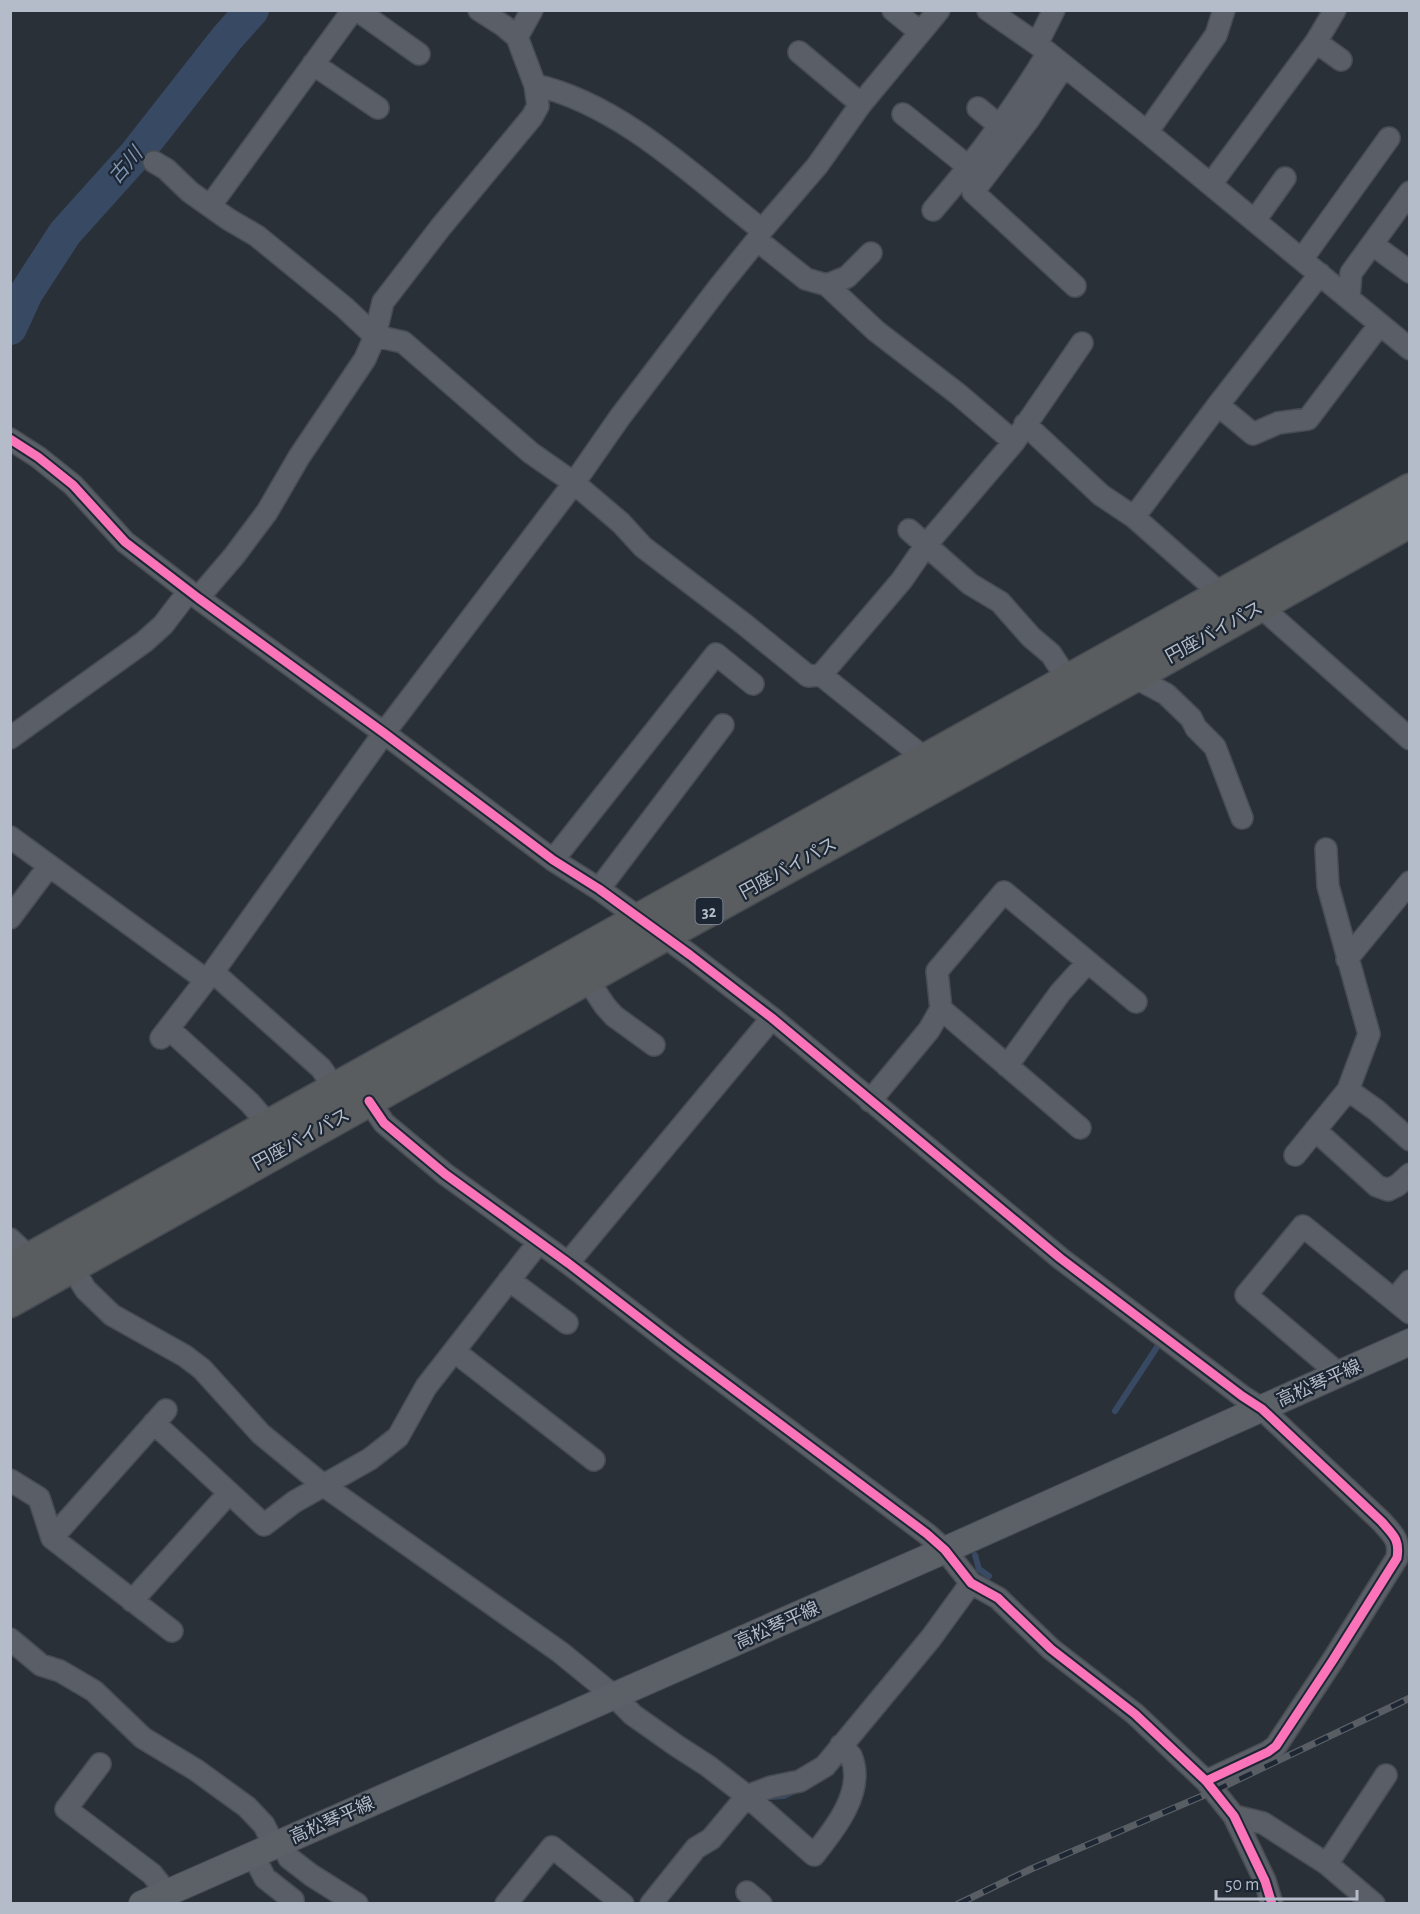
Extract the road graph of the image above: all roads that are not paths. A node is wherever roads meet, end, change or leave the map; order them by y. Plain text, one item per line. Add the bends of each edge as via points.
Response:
1 (355, 10) edge
2 (479, 10) edge
3 (532, 10) edge
4 (893, 10) edge
5 (939, 10) edge
6 (988, 10) edge
7 (1054, 10) edge
8 (1224, 10) edge
9 (1335, 10) edge
10 (920, 32) junction
11 (517, 37) junction
12 (1317, 42) junction
13 (799, 52) dead end
14 (419, 54) dead end
15 (1049, 55) junction
16 (1341, 60) dead end
17 (313, 64) junction
18 (535, 85) junction
19 (861, 104) junction
20 (378, 108) dead end
21 (978, 108) dead end
22 (903, 114) dead end
23 (1001, 127) junction
24 (1148, 132) junction
25 (1389, 138) dead end
26 (154, 162) dead end
27 (970, 168) junction
28 (1285, 178) dead end
29 (1211, 184) junction
30 (1410, 192) edge
31 (210, 206) junction
32 (933, 210) dead end
33 (1255, 220) junction
34 (759, 235) junction
35 (1372, 244) junction
36 (871, 253) dead end
37 (1302, 260) junction
38 (1410, 272) edge
39 (1320, 274) junction
40 (827, 285) junction
41 (1075, 286) dead end
42 (1349, 298) junction
43 (1380, 324) junction
44 (375, 336) junction
45 (1082, 343) dead end
46 (1410, 349) edge
47 (1218, 405) junction
48 (1025, 424) junction
49 (10, 439) edge
50 (1014, 442) junction
51 (574, 483) junction
52 (1410, 489) edge
53 (1134, 517) junction
54 (1410, 522) edge
55 (909, 530) dead end
56 (926, 545) junction
57 (193, 594) junction
58 (1221, 594) junction
59 (1260, 606) junction
60 (821, 675) junction
61 (1134, 677) junction
62 (1068, 680) junction
63 (753, 684) dead end
64 (723, 725) dead end
65 (384, 733) junction
66 (10, 738) edge
67 (1410, 739) edge
68 (927, 759) junction
69 (1242, 818) dead end
70 (10, 837) edge
71 (1326, 849) dead end
72 (554, 860) junction
73 (49, 866) junction
74 (1410, 882) edge
75 (599, 889) junction
76 (10, 918) edge
77 (639, 918) junction
78 (664, 936) junction
79 (1347, 959) junction
80 (1088, 962) junction
81 (209, 976) junction
82 (587, 979) junction
83 (1136, 1002) dead end
84 (941, 1009) junction
85 (772, 1018) junction
86 (654, 1045) dead end
87 (1007, 1066) junction
88 (334, 1087) junction
89 (1348, 1090) junction
90 (369, 1101) junction
91 (870, 1101) junction
92 (268, 1124) junction
93 (1080, 1128) dead end
94 (1315, 1130) junction
95 (1410, 1140) edge
96 (1295, 1155) dead end
97 (1410, 1174) edge
98 (539, 1242) junction
99 (17, 1255) edge
100 (568, 1263) junction
101 (72, 1268) junction
102 (509, 1280) junction
103 (1410, 1281) edge
104 (10, 1302) edge
105 (1402, 1306) edge
106 (567, 1323) dead end
107 (1410, 1342) edge
108 (454, 1351) junction
109 (1339, 1374) junction
110 (1262, 1409) junction
111 (594, 1460) dead end
112 (10, 1480) edge
113 (323, 1485) junction
114 (229, 1493) junction
115 (52, 1538) junction
116 (945, 1551) junction
117 (971, 1583) junction
118 (132, 1601) junction
119 (172, 1631) dead end
120 (10, 1639) edge
121 (614, 1696) junction
122 (842, 1746) junction
123 (100, 1764) dead end
124 (1386, 1775) dead end
125 (1206, 1781) junction
126 (747, 1796) junction
127 (1234, 1816) junction
128 (270, 1847) junction
129 (1327, 1864) junction
130 (167, 1893) junction
131 (515, 1900) edge
132 (142, 1904) edge
133 (293, 1904) edge
134 (357, 1904) edge
135 (623, 1904) edge
136 (651, 1904) edge
137 (1272, 1904) edge
138 (1374, 1904) edge

1 - 14 street
1 - 17 street
2 - 11 street
3 - 11 street
4 - 10 street
5 - 10 street
6 - 15 street
7 - 15 street
8 - 24 street via 1216,35
9 - 12 street
10 - 19 street
11 - 18 street
12 - 16 street
12 - 29 street
13 - 19 street
15 - 23 street
15 - 24 street
15 - 41 street via 1029,119 973,192
17 - 20 street
17 - 31 street
18 - 34 street via 576,98 639,132
18 - 44 street via 538,106 532,117 383,302
19 - 34 street via 817,166
21 - 23 street
22 - 27 street
23 - 27 street
24 - 29 street
25 - 37 street
26 - 31 street
27 - 32 street
28 - 33 street
29 - 33 street
30 - 35 street
31 - 44 street via 256,236
33 - 37 street
34 - 40 street via 806,279
34 - 51 street
35 - 38 street
35 - 42 street via 1351,273
36 - 40 street via 847,277
37 - 39 street
39 - 42 street
39 - 47 street
40 - 50 street via 876,331
42 - 43 street
43 - 46 street
43 - 47 street via 1308,419 1278,423 1253,434
44 - 51 street via 403,342 531,453
44 - 57 street via 365,359 267,512 234,556
45 - 48 street
47 - 53 street
48 - 50 street
48 - 53 street via 1101,495
49 - 57 street via 73,485 125,542
50 - 56 street
51 - 60 street via 643,547 807,675
51 - 65 street
52 - 58 highway, 円座バイパス / 32
53 - 58 street
54 - 59 highway, 円座バイパス / 32
55 - 56 street
56 - 60 street via 902,580
56 - 62 street via 970,584 1000,602 1031,638 1051,654
57 - 65 street
57 - 66 street via 144,642
58 - 62 highway, 円座バイパス / 32
59 - 61 highway, 円座バイパス / 32
59 - 67 street
60 - 68 street
61 - 69 street via 1166,694 1215,747
61 - 78 highway, 円座バイパス / 32
62 - 68 highway, 円座バイパス / 32
63 - 72 street via 716,654
64 - 75 street
65 - 72 street
65 - 81 street
68 - 77 highway, 円座バイパス / 32
70 - 73 street
71 - 79 street via 1328,886
72 - 75 street
73 - 76 street
73 - 81 street
74 - 79 street
75 - 77 street
77 - 78 street
77 - 88 highway, 円座バイパス / 32
78 - 82 highway, 円座バイパス / 32
78 - 85 street
79 - 89 street via 1369,1034
80 - 83 street
80 - 84 street via 1005,892 936,971
80 - 87 street via 1060,993
81 - 88 street via 321,1068
81 - 92 street via 165,1034 250,1103
82 - 86 street via 614,1016
82 - 90 highway, 円座バイパス / 32
84 - 87 street
84 - 91 street via 929,1030
85 - 91 street
85 - 100 street
87 - 93 street
88 - 90 highway
88 - 92 highway, 円座バイパス / 32
89 - 94 street
89 - 95 street
90 - 98 street via 384,1123 427,1159
90 - 101 highway, 円座バイパス / 32
91 - 110 street via 1060,1258
92 - 99 highway, 円座バイパス / 32
94 - 96 street
94 - 97 street via 1377,1186 1388,1190
98 - 100 street
98 - 102 street
99 - 101 highway
100 - 116 street
101 - 104 highway, 円座バイパス / 32
101 - 113 street via 86,1290 112,1315 186,1356 261,1434
102 - 106 street
102 - 108 street
103 - 105 street
105 - 109 street via 1303,1226 1246,1295
107 - 109 main road, 高松琴平線
108 - 111 street
108 - 113 street via 426,1387 398,1437 347,1474
109 - 110 main road, 高松琴平線
110 - 116 main road, 高松琴平線
110 - 125 street via 1382,1522 1396,1539 1397,1558 1276,1746
112 - 115 street via 39,1498
113 - 114 street via 264,1525
113 - 121 street via 560,1652
114 - 115 street via 160,1416
114 - 118 street
115 - 118 street
116 - 117 street
116 - 121 main road, 高松琴平線
117 - 122 street
117 - 125 street via 998,1598
118 - 119 street
120 - 128 street via 41,1665 94,1691 143,1738 247,1807 264,1825
121 - 126 street
121 - 128 main road, 高松琴平線
122 - 126 street via 825,1766 800,1781
122 - 126 street via 850,1756 855,1779 852,1795 829,1837 814,1855
123 - 130 street via 66,1809 152,1874
124 - 129 street
125 - 127 street
126 - 136 street via 711,1839 696,1848
127 - 129 street via 1263,1822
127 - 137 street
128 - 130 main road, 高松琴平線
128 - 133 street via 265,1878
128 - 134 street
129 - 138 street
130 - 132 main road, 高松琴平線
131 - 135 street via 552,1847

